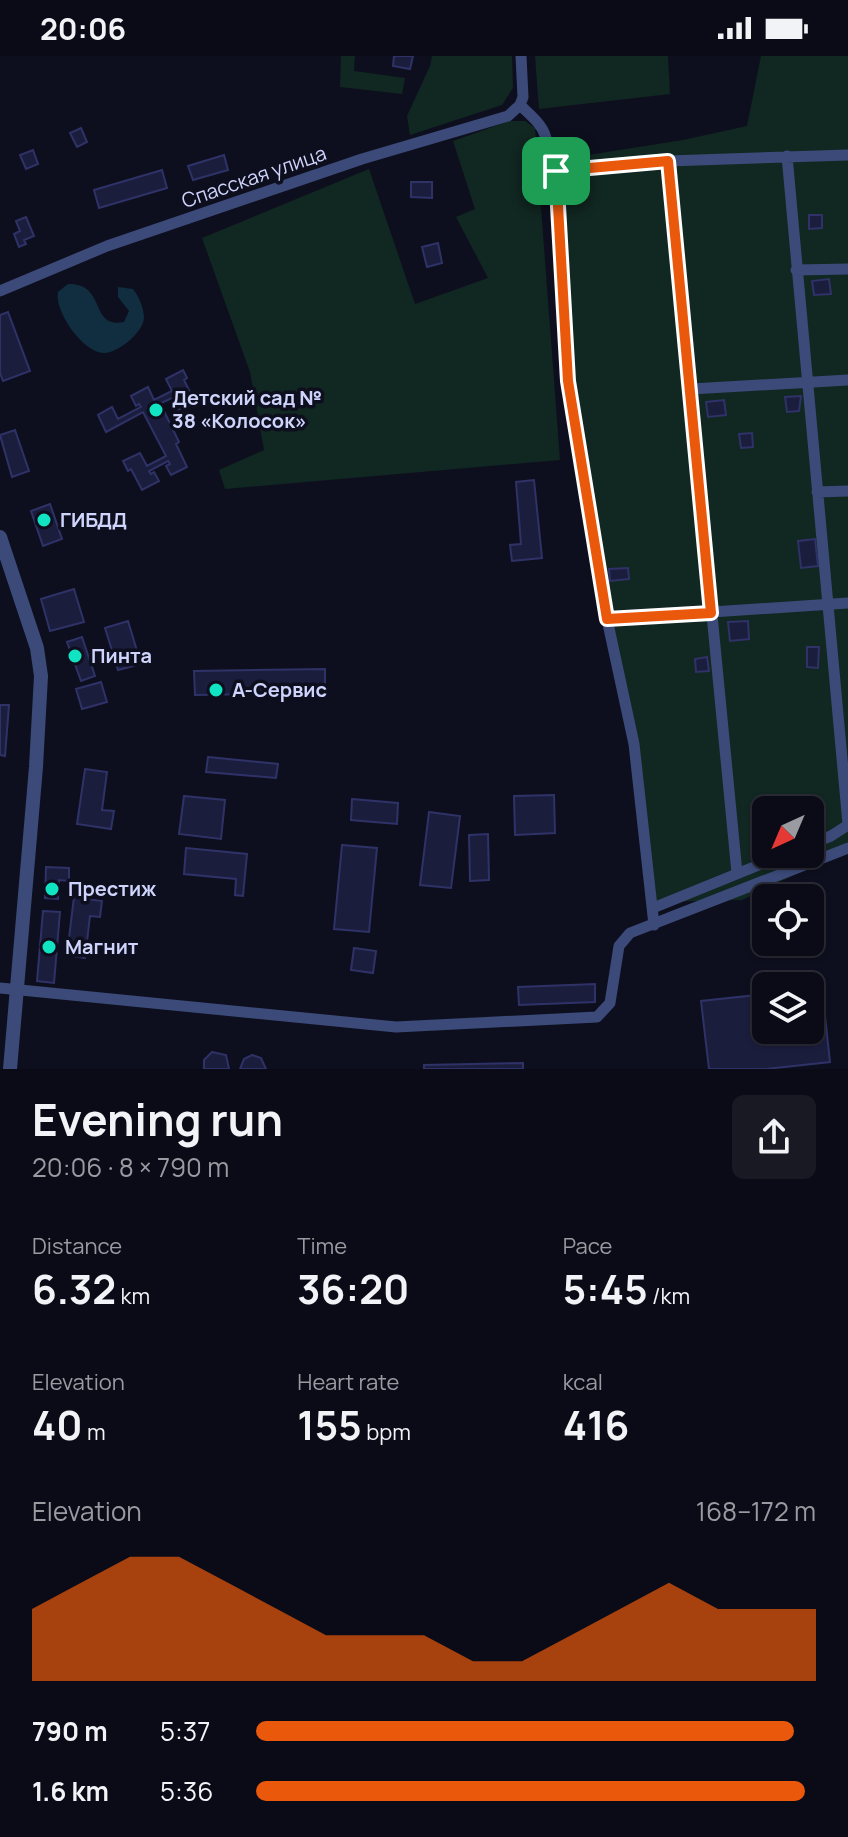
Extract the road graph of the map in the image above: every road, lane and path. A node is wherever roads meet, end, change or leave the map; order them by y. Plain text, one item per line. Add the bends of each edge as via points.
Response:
1 (521, 56) edge
2 (520, 105) junction
3 (848, 155) edge
4 (787, 156) junction
5 (668, 161) junction
6 (556, 171) junction
7 (848, 269) edge
8 (796, 270) junction
9 (0, 291) edge
10 (806, 380) junction
11 (848, 380) edge
12 (691, 389) junction
13 (848, 491) edge
14 (817, 492) junction
15 (0, 537) edge
16 (827, 603) junction
17 (848, 603) edge
18 (711, 613) junction
19 (607, 619) junction
20 (843, 704) edge
21 (848, 825) edge
22 (824, 839) edge
23 (848, 848) edge
24 (752, 867) edge
25 (737, 873) junction
26 (653, 908) junction
27 (654, 925) junction
28 (0, 988) edge
29 (17, 990) junction
30 (10, 1069) edge

1 - 2 street
2 - 6 street via 545,135
2 - 9 street, Спасская улица via 508,116 362,159 107,246
3 - 4 street
4 - 5 street
4 - 8 street
5 - 6 street
5 - 12 street
6 - 19 street via 568,381
7 - 8 street
8 - 10 street
10 - 11 street
10 - 12 street
10 - 14 street
12 - 18 street
13 - 14 street
14 - 16 street
15 - 29 street via 41,676
16 - 17 street
16 - 18 street
16 - 20 street
18 - 19 street
18 - 25 street
19 - 26 street via 634,744
20 - 21 street
21 - 22 street
23 - 27 street
24 - 25 street
25 - 26 street
26 - 27 street
27 - 29 street via 630,933 619,946 610,1003 597,1017 396,1027
28 - 29 street
29 - 30 street

